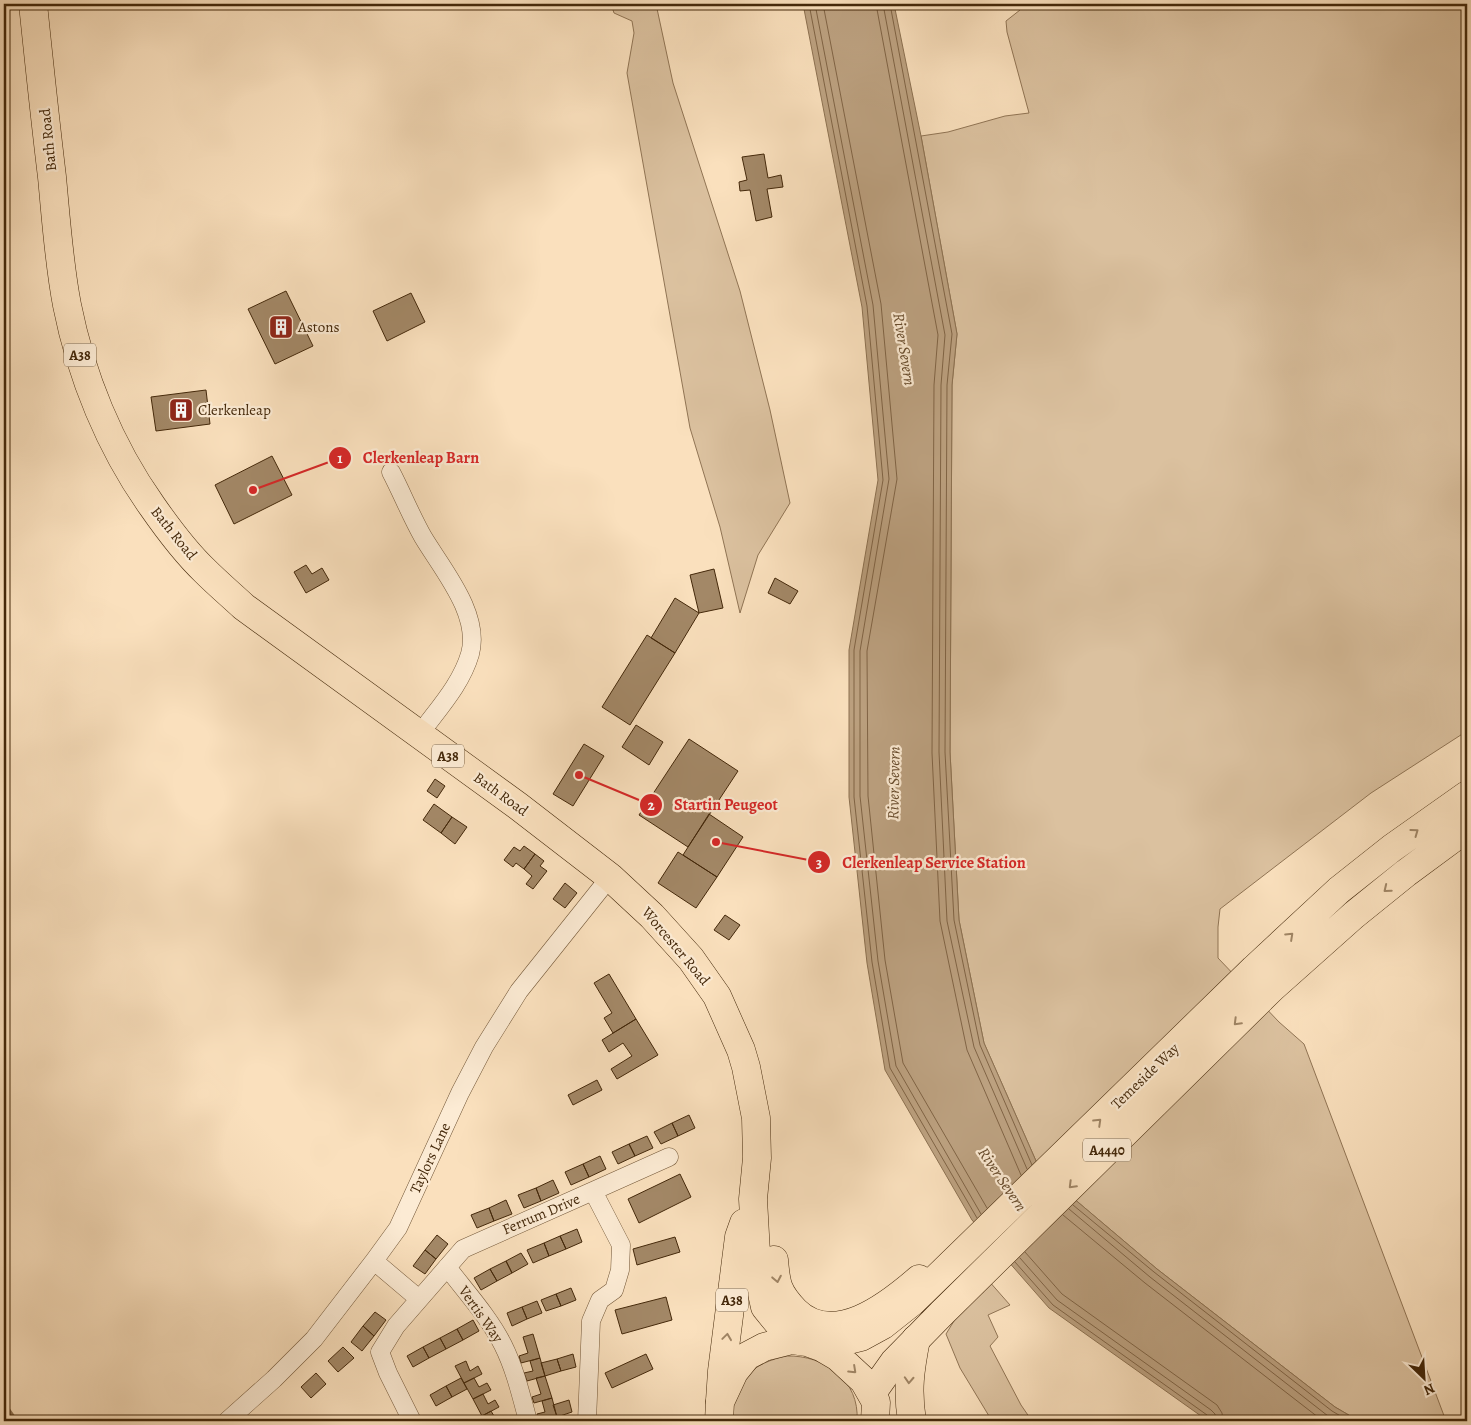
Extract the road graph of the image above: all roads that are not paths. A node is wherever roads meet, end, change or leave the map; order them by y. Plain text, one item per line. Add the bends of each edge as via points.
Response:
1 (33, 4) edge
2 (391, 472) dead end
3 (419, 734) junction
4 (1467, 795) edge
5 (1467, 828) edge
6 (610, 877) junction
7 (1263, 978) junction
8 (669, 1157) dead end
9 (593, 1191) junction
10 (753, 1200) junction
11 (374, 1261) junction
12 (447, 1267) junction
13 (934, 1273) junction
14 (419, 1299) junction
15 (916, 1339) junction
16 (792, 1340) junction
17 (821, 1347) junction
18 (874, 1405) edge
19 (720, 1412) edge
20 (227, 1421) edge
21 (412, 1421) edge
22 (528, 1421) edge
23 (587, 1421) edge
24 (897, 1421) edge
25 (912, 1421) edge

1 - 3 main road, Bath Road / A38 via 67,304 88,380 106,427 152,506 204,570 244,607
2 - 3 street via 422,536 459,596 470,624 470,652 466,664
3 - 6 main road, Bath Road / A38
7 -> 4 main road, Temeside Way / A4440 via 1339,890
5 -> 7 main road, Temeside Way / A4440 via 1354,915
6 - 10 main road, Worcester Road / A38 via 691,959 717,996 741,1050 756,1118
6 - 11 street, Taylors Lane via 519,991 484,1047 398,1228
13 -> 7 main road, Temeside Way / A4440
7 -> 15 main road, Temeside Way / A4440
8 - 9 street
9 - 12 street, Ferrum Drive via 463,1249
9 - 23 street, Ferrum Drive via 620,1245 620,1270 614,1290 600,1300 591,1321
10 -> 13 main road via 774,1257 776,1282 784,1299 801,1317 813,1323 830,1327 861,1320
10 - 16 main road, Worcester Road / A38 via 757,1271 765,1307
19 -> 10 main road, Worcester Road / A38 via 722,1371 740,1237
11 - 14 street
11 - 20 street, Taylors Lane via 314,1340
12 - 14 street, Ferrum Drive
12 - 22 street, Vertis Way via 503,1344 515,1371
13 - 17 main road, Temeside Way / A4440 via 912,1302 883,1325 860,1337
14 - 21 street, Ferrum Drive via 396,1326 380,1352
15 - 18 main road, Temeside Way / A4440 via 894,1362
15 -> 25 main road via 909,1382
16 - 17 main road
16 - 19 main road via 764,1347 747,1356 734,1372
17 -> 18 main road via 838,1357 864,1381
18 - 24 main road

